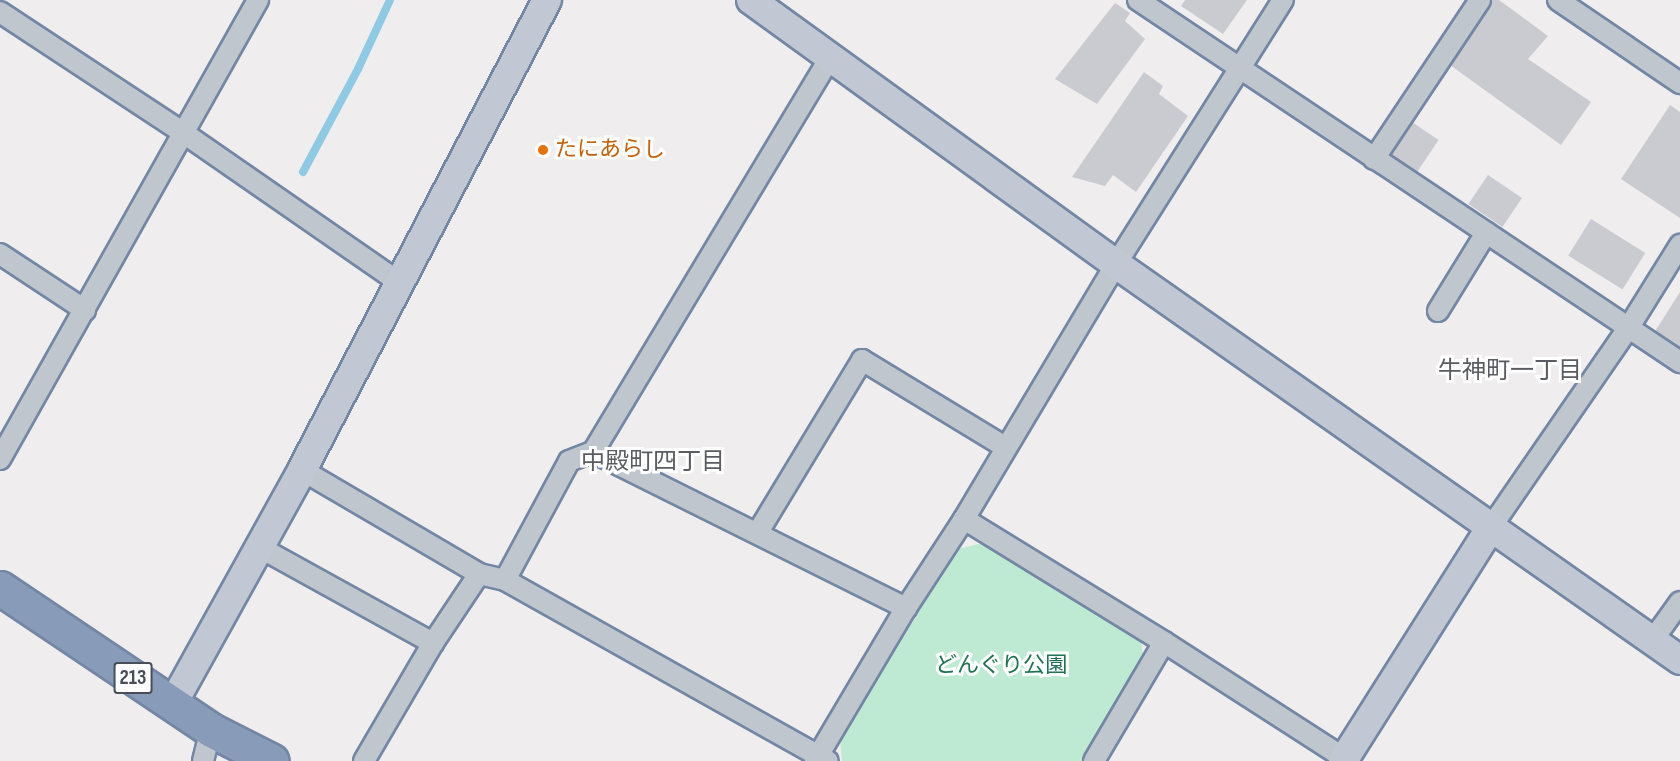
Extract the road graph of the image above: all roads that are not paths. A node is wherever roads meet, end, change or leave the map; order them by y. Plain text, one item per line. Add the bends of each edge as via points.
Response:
1 (258, 0) edge
2 (547, 0) edge
3 (751, 0) edge
4 (1138, 0) edge
5 (1283, 0) edge
6 (1480, 0) edge
7 (1557, 0) edge
8 (4, 11) edge
9 (829, 59) junction
10 (1239, 70) junction
11 (1680, 83) edge
12 (186, 134) junction
13 (1374, 159) junction
14 (1486, 233) junction
15 (1680, 245) edge
16 (0, 254) edge
17 (1116, 264) junction
18 (399, 282) junction
19 (85, 310) junction
20 (1438, 311) dead end
21 (1629, 327) junction
22 (1680, 362) edge
23 (1005, 447) junction
24 (592, 452) junction
25 (0, 459) edge
26 (302, 470) junction
27 (964, 519) junction
28 (1491, 527) junction
29 (758, 532) junction
30 (259, 547) junction
31 (479, 574) junction
32 (505, 580) junction
33 (0, 588) edge
34 (1680, 602) edge
35 (906, 608) junction
36 (1652, 641) junction
37 (1164, 642) junction
38 (433, 643) junction
39 (1680, 660) edge
40 (172, 705) junction
41 (211, 730) junction
42 (820, 759) edge
43 (1346, 760) edge
44 (203, 761) edge
45 (272, 761) edge
46 (364, 761) edge
47 (1094, 761) edge

1 - 12 street
2 - 18 street
3 - 9 street
4 - 10 street
5 - 10 street
6 - 13 street
7 - 11 street
8 - 12 street
9 - 17 street
9 - 24 street
10 - 13 street
10 - 17 street
12 - 18 street
12 - 19 street
13 - 14 street
14 - 20 street
14 - 21 street
15 - 21 street
16 - 19 street
17 - 23 street
17 - 28 street
18 - 26 street
19 - 25 street
21 - 22 street
21 - 28 street
23 - 27 street
23 - 29 street via 862,360
24 - 29 street
24 - 32 street via 569,461
26 - 30 street
26 - 31 street
27 - 35 street
27 - 37 street
28 - 36 street
28 - 43 street
29 - 35 street
30 - 38 street
30 - 40 street
31 - 32 street
31 - 38 street
32 - 42 street
33 - 40 highway, 213
34 - 36 street
35 - 42 street
36 - 39 street
37 - 43 street
37 - 47 street
38 - 46 street
40 - 41 highway, 213
41 - 44 street
41 - 45 highway, 213

